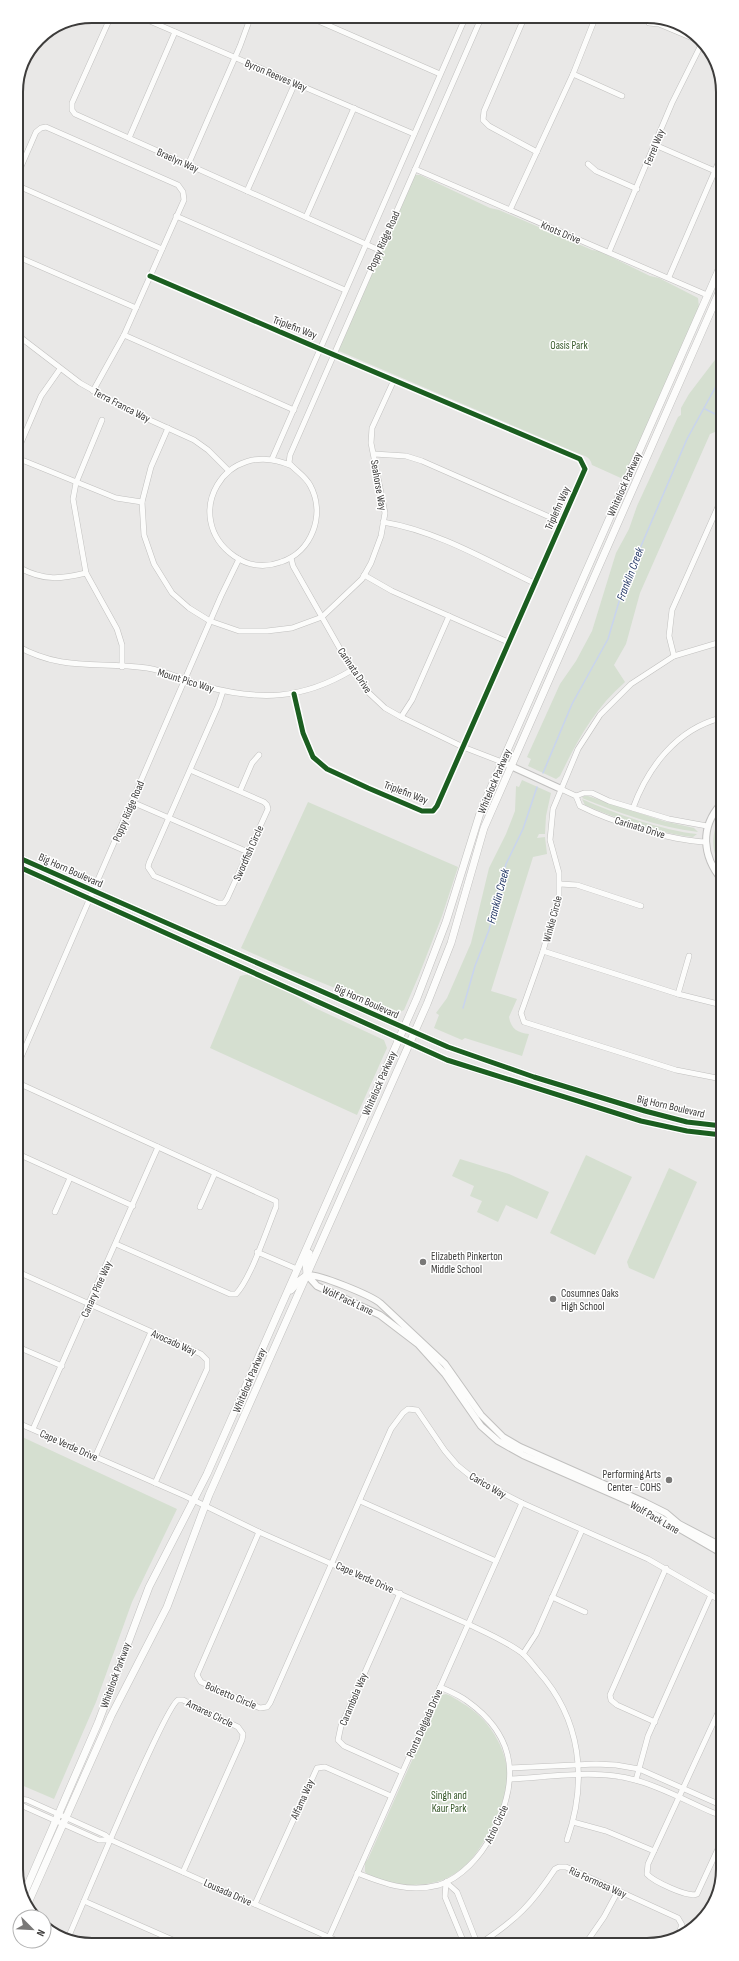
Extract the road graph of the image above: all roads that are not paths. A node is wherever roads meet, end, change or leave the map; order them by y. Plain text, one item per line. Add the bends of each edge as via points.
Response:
1 (108, 23) edge
2 (155, 23) edge
3 (248, 23) edge
4 (323, 23) edge
5 (463, 23) edge
6 (479, 23) edge
7 (522, 23) edge
8 (593, 23) edge
9 (649, 23) dead end
10 (176, 32) junction
11 (687, 36) edge
12 (700, 48) edge
13 (235, 58) junction
14 (440, 74) junction
15 (573, 74) junction
16 (295, 83) junction
17 (622, 96) dead end
18 (354, 108) junction
19 (414, 134) junction
20 (129, 138) junction
21 (655, 145) junction
22 (537, 152) junction
23 (23, 162) edge
24 (588, 164) dead end
25 (188, 165) junction
26 (414, 169) junction
27 (716, 170) edge
28 (716, 175) edge
29 (23, 188) edge
30 (637, 189) junction
31 (247, 191) junction
32 (510, 210) junction
33 (176, 216) junction
34 (306, 217) junction
35 (365, 243) junction
36 (162, 249) junction
37 (379, 250) junction
38 (609, 252) junction
39 (23, 259) edge
40 (150, 276) junction
41 (716, 276) edge
42 (669, 278) junction
43 (345, 290) junction
44 (707, 295) junction
45 (716, 299) edge
46 (136, 308) junction
47 (124, 335) junction
48 (23, 340) edge
49 (320, 348) junction
50 (333, 353) junction
51 (60, 369) junction
52 (394, 380) junction
53 (93, 391) junction
54 (294, 410) junction
55 (102, 420) dead end
56 (168, 428) junction
57 (23, 438) edge
58 (374, 454) junction
59 (272, 459) junction
60 (23, 461) edge
61 (292, 466) junction
62 (229, 471) junction
63 (76, 483) junction
64 (142, 502) junction
65 (716, 512) edge
66 (714, 517) joint
67 (383, 522) junction
68 (561, 522) junction
69 (291, 558) junction
70 (239, 559) junction
71 (23, 569) edge
72 (86, 573) junction
73 (364, 575) junction
74 (534, 583) junction
75 (449, 616) junction
76 (322, 617) junction
77 (210, 621) junction
78 (508, 642) junction
79 (716, 643) edge
80 (23, 649) edge
81 (674, 656) junction
82 (122, 667) junction
83 (352, 670) junction
84 (185, 680) junction
85 (222, 691) junction
86 (294, 694) junction
87 (401, 717) junction
88 (716, 720) edge
89 (464, 747) junction
90 (259, 755) dead end
91 (502, 762) junction
92 (510, 766) junction
93 (190, 770) junction
94 (560, 789) junction
95 (240, 791) junction
96 (576, 796) junction
97 (132, 802) junction
98 (633, 808) junction
99 (716, 812) edge
100 (169, 818) junction
101 (707, 826) junction
102 (705, 842) junction
103 (248, 852) junction
104 (23, 860) edge
105 (23, 869) edge
106 (716, 872) edge
107 (560, 884) junction
108 (94, 891) junction
109 (90, 899) junction
110 (641, 906) dead end
111 (543, 952) junction
112 (689, 956) dead end
113 (678, 994) junction
114 (716, 1004) edge
115 (403, 1028) junction
116 (414, 1033) junction
117 (399, 1039) junction
118 (410, 1044) junction
119 (23, 1053) edge
120 (716, 1078) edge
121 (23, 1085) edge
122 (716, 1125) edge
123 (716, 1135) edge
124 (158, 1147) junction
125 (23, 1156) edge
126 (215, 1173) junction
127 (70, 1178) junction
128 (328, 1198) junction
129 (133, 1206) junction
130 (200, 1207) dead end
131 (55, 1212) dead end
132 (116, 1244) junction
133 (257, 1252) junction
134 (297, 1269) junction
135 (23, 1274) edge
136 (307, 1275) junction
137 (89, 1304) junction
138 (281, 1305) junction
139 (151, 1332) junction
140 (23, 1348) edge
141 (62, 1366) junction
142 (23, 1425) edge
143 (33, 1430) junction
144 (95, 1457) junction
145 (155, 1483) junction
146 (194, 1501) junction
147 (360, 1501) junction
148 (522, 1503) junction
149 (205, 1506) junction
150 (582, 1530) junction
151 (259, 1532) junction
152 (716, 1544) edge
153 (716, 1551) edge
154 (496, 1561) junction
155 (332, 1563) junction
156 (666, 1568) junction
157 (400, 1593) junction
158 (711, 1595) junction
159 (552, 1597) junction
160 (716, 1598) edge
161 (585, 1612) dead end
162 (468, 1624) junction
163 (523, 1654) junction
164 (440, 1687) junction
165 (716, 1717) edge
166 (655, 1722) junction
167 (577, 1765) junction
168 (510, 1768) junction
169 (639, 1769) junction
170 (402, 1772) junction
171 (578, 1776) junction
172 (511, 1779) junction
173 (636, 1780) junction
174 (682, 1787) junction
175 (391, 1796) junction
176 (677, 1797) junction
177 (23, 1800) edge
178 (716, 1803) edge
179 (23, 1805) edge
180 (716, 1812) edge
181 (61, 1819) junction
182 (573, 1822) junction
183 (111, 1840) junction
184 (567, 1840) dead end
185 (654, 1851) junction
186 (716, 1853) edge
187 (183, 1872) junction
188 (357, 1873) junction
189 (446, 1882) junction
190 (26, 1890) edge
191 (618, 1891) junction
192 (30, 1898) edge
193 (84, 1901) junction
194 (255, 1904) junction
195 (680, 1929) edge
196 (70, 1934) edge
197 (329, 1937) joint
198 (168, 1938) edge
199 (462, 1938) edge
200 (475, 1938) edge
201 (488, 1938) edge
202 (589, 1938) edge

1 - 20 street, Braelyn Way via 72,108 78,116
2 - 10 street, Byron Reeves Way
3 - 13 street
4 - 14 street
5 - 14 street, Poppy Ridge Road
6 - 26 street, Poppy Ridge Road
7 - 22 street via 484,111 484,120 489,126
8 - 15 street
9 - 11 street via 659,24
10 - 13 street, Byron Reeves Way
10 - 20 street
12 - 21 street, Ferrel Way via 672,103
13 - 16 street, Byron Reeves Way
13 - 25 street
14 - 19 street, Poppy Ridge Road
15 - 17 street
15 - 22 street
16 - 18 street, Byron Reeves Way
16 - 31 street
18 - 19 street, Byron Reeves Way
18 - 34 street
19 - 35 street, Poppy Ridge Road
20 - 25 street, Braelyn Way
21 - 27 street
21 - 30 street, Ferrel Way
22 - 32 street
23 - 33 street via 36,132 41,128 48,128 178,186 184,192 184,200
24 - 30 street via 596,171
25 - 31 street, Braelyn Way
26 - 32 street, Knots Drive
26 - 37 street, Poppy Ridge Road
28 - 42 street
29 - 36 street
30 - 38 street, Ferrel Way
31 - 34 street, Braelyn Way
32 - 38 street, Knots Drive
33 - 36 street
33 - 43 street
34 - 35 street, Braelyn Way
35 - 37 street, Braelyn Way
35 - 43 street, Poppy Ridge Road
36 - 40 street
37 - 50 street, Poppy Ridge Road
38 - 42 street, Knots Drive
39 - 46 street
40 - 46 street
40 - 49 street, Triplefin Way
41 - 44 main road, Whitelock Parkway
42 - 44 street, Knots Drive
43 - 49 street, Poppy Ridge Road
44 - 91 main road, Whitelock Parkway
45 - 92 main road, Whitelock Parkway
46 - 47 street
47 - 53 street
47 - 54 street
48 - 51 street, Terra Franca Way
49 - 50 street, Triplefin Way
49 - 54 street, Poppy Ridge Road
50 - 52 street, Triplefin Way
50 - 61 street, Poppy Ridge Road via 290,455 289,463
51 - 53 street, Terra Franca Way
51 - 57 street via 41,396
52 - 58 street, Seahorse Way via 372,428 371,443
52 - 68 street, Triplefin Way via 580,460 585,469
53 - 56 street, Terra Franca Way
54 - 59 street, Poppy Ridge Road
55 - 63 street
56 - 62 street, Terra Franca Way via 201,445
56 - 64 street, Seahorse Way via 151,467
58 - 67 street, Seahorse Way via 385,513
58 - 68 street via 406,456 422,461
59 - 61 street
59 - 62 street via 251,460
60 - 63 street
61 - 69 street via 310,486 315,496 317,512 310,538
62 - 70 street via 217,485 210,513 212,527 218,540 227,551
63 - 64 street via 116,498
63 - 72 street via 73,499
64 - 77 street, Seahorse Way via 144,535 154,564 172,593 188,608
65 - 66 street
66 - 81 street via 672,610 669,636
67 - 73 street, Seahorse Way via 381,536
67 - 74 street via 406,526 436,537
68 - 74 street, Triplefin Way
69 - 70 street via 263,565
69 - 76 street, Carinata Drive
70 - 77 street, Poppy Ridge Road
71 - 72 street via 41,576 62,579
72 - 82 street via 117,629 122,645
73 - 75 street via 392,591
73 - 76 street, Seahorse Way via 341,601
74 - 78 street, Triplefin Way
75 - 78 street
75 - 87 street via 412,700
76 - 77 street, Seahorse Way via 292,628 266,631 240,630
76 - 83 street, Carinata Drive
77 - 84 street, Poppy Ridge Road
78 - 89 street, Triplefin Way
79 - 81 street, Winkle Circle
80 - 82 street, Mount Pico Way via 60,663
81 - 94 street, Winkle Circle via 631,684 600,715 578,749
82 - 84 street, Mount Pico Way via 153,669
83 - 86 street, Mount Pico Way via 335,681
83 - 87 street, Carinata Drive via 368,692 385,708
84 - 85 street, Mount Pico Way
84 - 97 street, Poppy Ridge Road
85 - 86 street, Mount Pico Way via 244,696
85 - 93 street
86 - 89 street, Triplefin Way via 303,733 313,757 328,769 422,811 433,811 437,806
87 - 89 street, Carinata Drive
88 - 98 street via 689,733 669,748 649,772
89 - 91 street, Carinata Drive
90 - 95 street via 252,763
91 - 92 street
91 - 115 main road, Whitelock Parkway via 481,810 446,922 423,984
92 - 94 street
92 - 116 main road, Whitelock Parkway via 484,828 443,966
93 - 95 street, Swordfish Circle
93 - 100 street
94 - 96 street
94 - 107 street, Winkle Circle via 553,810 550,840
95 - 103 street, Swordfish Circle via 267,805 268,809
96 - 98 street, Carinata Drive via 592,793
96 - 102 street, Carinata Drive via 580,806 595,813 682,840
97 - 100 street
97 - 108 street, Poppy Ridge Road
98 - 101 street, Carinata Drive via 669,820
99 - 101 street
100 - 103 street
100 - 103 street, Swordfish Circle via 149,863 150,872 154,876 218,903 224,903
101 - 102 street
102 - 106 street via 710,863
104 - 108 main road, Big Horn Boulevard
105 - 109 main road, Big Horn Boulevard
107 - 110 street via 576,885
107 - 111 street, Winkle Circle via 558,901
108 - 109 street, Poppy Ridge Road
108 - 115 main road, Big Horn Boulevard
109 - 117 main road, Big Horn Boulevard
109 - 119 street, Poppy Ridge Road
111 - 113 street
111 - 120 street, Winkle Circle via 521,1013 524,1022 676,1070
112 - 113 street
113 - 114 street
115 - 116 main road, Big Horn Boulevard
115 - 117 main road, Whitelock Parkway
116 - 118 main road, Whitelock Parkway
116 - 122 main road, Big Horn Boulevard via 508,1069 630,1107 687,1122
117 - 118 main road, Big Horn Boulevard
117 - 128 main road, Whitelock Parkway
118 - 123 main road, Big Horn Boulevard via 471,1068 641,1121
118 - 136 main road, Whitelock Parkway
121 - 124 street
124 - 126 street
124 - 129 street, Canary Pine Way
125 - 127 street
126 - 130 street
126 - 133 street via 276,1200 276,1207
127 - 129 street
127 - 131 street
128 - 134 main road, Whitelock Parkway
128 - 136 main road via 322,1224 306,1262
129 - 132 street, Canary Pine Way
132 - 133 street via 230,1294 236,1294 241,1288
132 - 137 street, Canary Pine Way
133 - 134 street
134 - 138 main road, Whitelock Parkway
135 - 137 street, Avocado Way
136 - 138 main road via 296,1284
136 - 149 main road, Whitelock Parkway
136 - 152 street, Wolf Pack Lane via 321,1276 380,1303 436,1354 486,1422 508,1441 644,1502
136 - 153 street, Wolf Pack Lane via 314,1284 380,1315 410,1338 428,1354 482,1426 498,1441 523,1455 646,1510
137 - 139 street, Avocado Way
137 - 141 street, Canary Pine Way
138 - 146 main road, Whitelock Parkway
139 - 144 street
139 - 145 street, Avocado Way via 201,1354 207,1360 207,1369
140 - 141 street
141 - 143 street, Canary Pine Way
142 - 143 street, Cape Verde Drive
143 - 144 street, Cape Verde Drive
144 - 145 street, Cape Verde Drive
145 - 146 street, Cape Verde Drive
146 - 149 street, Cape Verde Drive
146 - 181 main road, Whitelock Parkway via 149,1587
147 - 148 street, Carico Way via 395,1422 403,1413 413,1409 421,1414 457,1465 484,1485
147 - 154 street
147 - 155 street, Carico Way
148 - 150 street, Carico Way
148 - 154 street, Ponta Delgada Drive
149 - 151 street, Cape Verde Drive
149 - 181 main road, Whitelock Parkway via 167,1607
150 - 156 street, Carico Way
150 - 159 street
151 - 155 street, Cape Verde Drive
151 - 155 street, Bolcetto Circle via 196,1675 201,1682 251,1704 264,1708 270,1703
154 - 162 street, Ponta Delgada Drive
155 - 157 street, Cape Verde Drive
156 - 158 street, Carico Way
156 - 166 street via 610,1695 611,1700 617,1705
157 - 162 street, Cape Verde Drive
157 - 170 street, Carambola Way via 341,1726 338,1740 344,1746
158 - 160 street, Carico Way
158 - 166 street
159 - 161 street
159 - 163 street via 532,1641
162 - 163 street, Cape Verde Drive via 502,1640
162 - 164 street, Ponta Delgada Drive
163 - 167 street, Cape Verde Drive via 550,1684 566,1711 576,1740
164 - 168 street, Atrio Circle via 466,1700 485,1715 499,1734 508,1755
164 - 170 street, Ponta Delgada Drive
165 - 174 street
166 - 169 street
167 - 168 street
167 - 169 street via 616,1765
167 - 171 street, Cape Verde Drive
168 - 172 street, Atrio Circle
169 - 173 street
169 - 174 street
170 - 175 street, Ponta Delgada Drive
171 - 172 street
171 - 173 street via 613,1776
171 - 182 street, Cape Verde Drive via 578,1799
172 - 189 street, Atrio Circle via 506,1805 486,1845 472,1863
173 - 176 street
174 - 176 street
174 - 178 street
175 - 188 street, Ponta Delgada Drive
175 - 194 street, Alfama Way via 325,1767 317,1768
176 - 180 street
176 - 185 street
177 - 181 street, Lousada Drive
179 - 181 street, Lousada Drive
181 - 183 street, Lousada Drive via 102,1841
181 - 190 main road, Whitelock Parkway
181 - 192 main road, Whitelock Parkway
182 - 184 street, Cape Verde Drive
182 - 185 street via 606,1831
183 - 187 street, Lousada Drive
183 - 187 street, Amares Circle via 168,1714 176,1701 182,1700 238,1727 243,1734
183 - 193 street
185 - 186 street via 646,1870 650,1877 693,1896 699,1891
187 - 194 street, Lousada Drive
188 - 189 street, Atrio Circle via 395,1887 411,1889
188 - 197 street, Ponta Delgada Drive
189 - 199 street via 445,1897
189 - 200 street via 456,1892
191 - 195 street, Ria Formosa Way via 678,1918 682,1925
191 - 201 street, Ria Formosa Way via 566,1867 558,1866 526,1909
191 - 202 street
193 - 196 street
193 - 198 street
194 - 197 street, Lousada Drive

